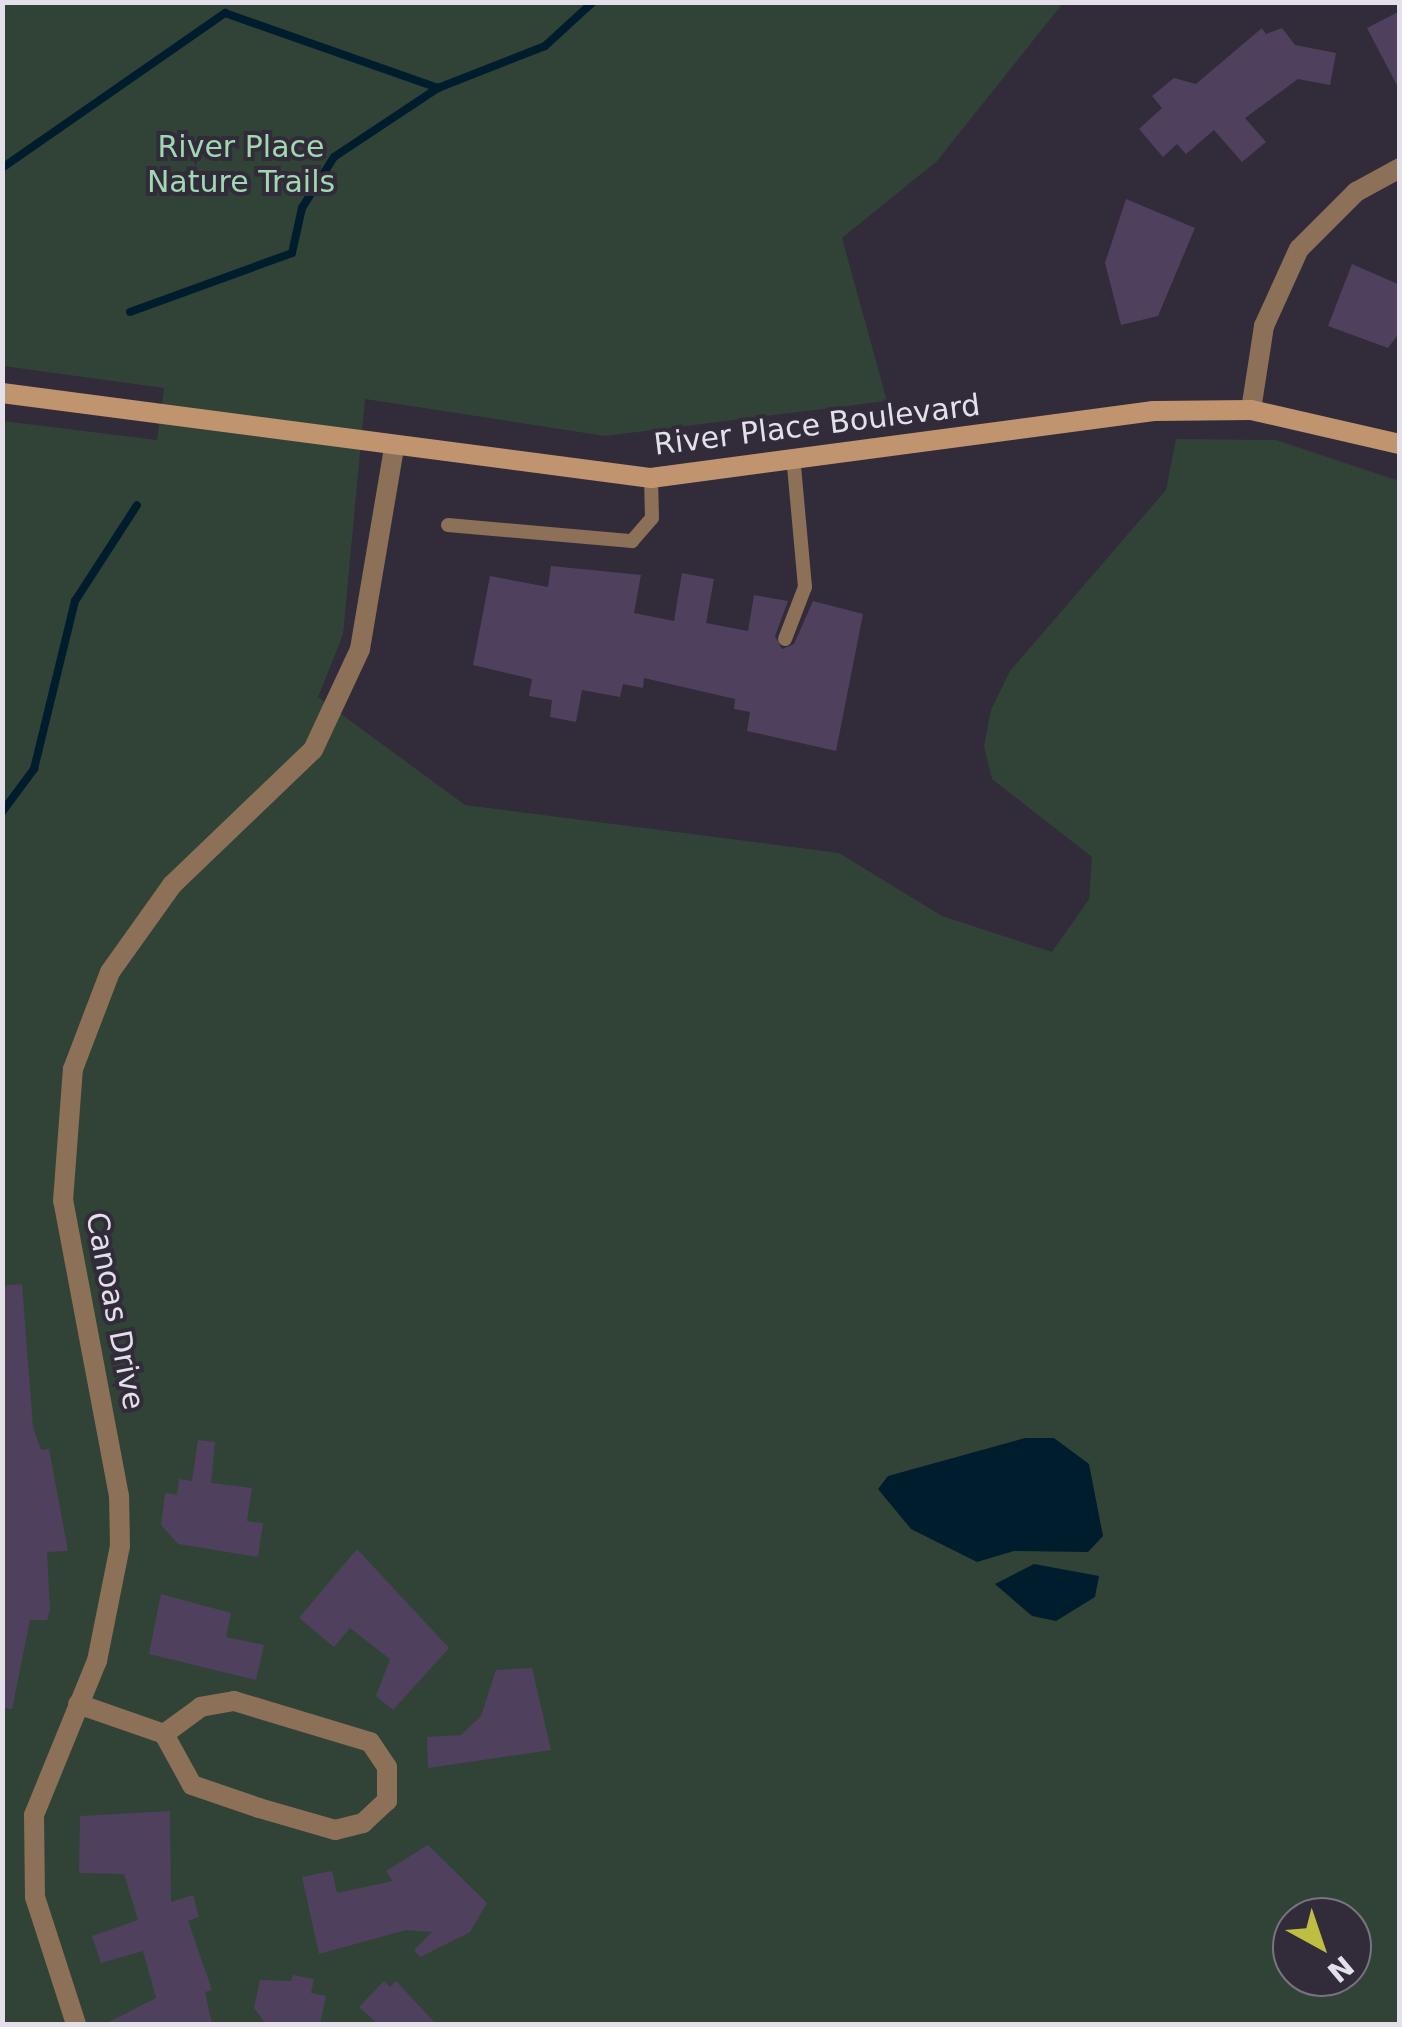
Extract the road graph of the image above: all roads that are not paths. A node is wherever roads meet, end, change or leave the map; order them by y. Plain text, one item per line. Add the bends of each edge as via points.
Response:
1 (1400, 168) edge
2 (2, 392) edge
3 (1251, 410) junction
4 (1400, 444) edge
5 (394, 446) junction
6 (794, 464) junction
7 (651, 478) junction
8 (448, 524) dead end
9 (785, 639) dead end
10 (78, 1704) junction
11 (164, 1734) junction
12 (76, 2024) edge

1 - 3 street via 1356,192 1299,249 1264,326
2 - 5 street, River Place Boulevard
3 - 4 street, River Place Boulevard
3 - 6 street, River Place Boulevard via 1093,418
5 - 7 street, River Place Boulevard
5 - 10 street, Canoas Drive via 357,662 313,750 172,884 110,972 73,1069 63,1201 119,1496 120,1546 112,1614
6 - 7 street, River Place Boulevard
6 - 9 lane via 805,587
7 - 8 lane via 652,518 632,541
10 - 11 street
10 - 12 street, Canoas Drive via 43,1780 30,1858 35,1897
11 - 11 street via 192,1785 259,1808 335,1830 364,1823 386,1801 388,1767 370,1742 268,1711 234,1701 202,1707

